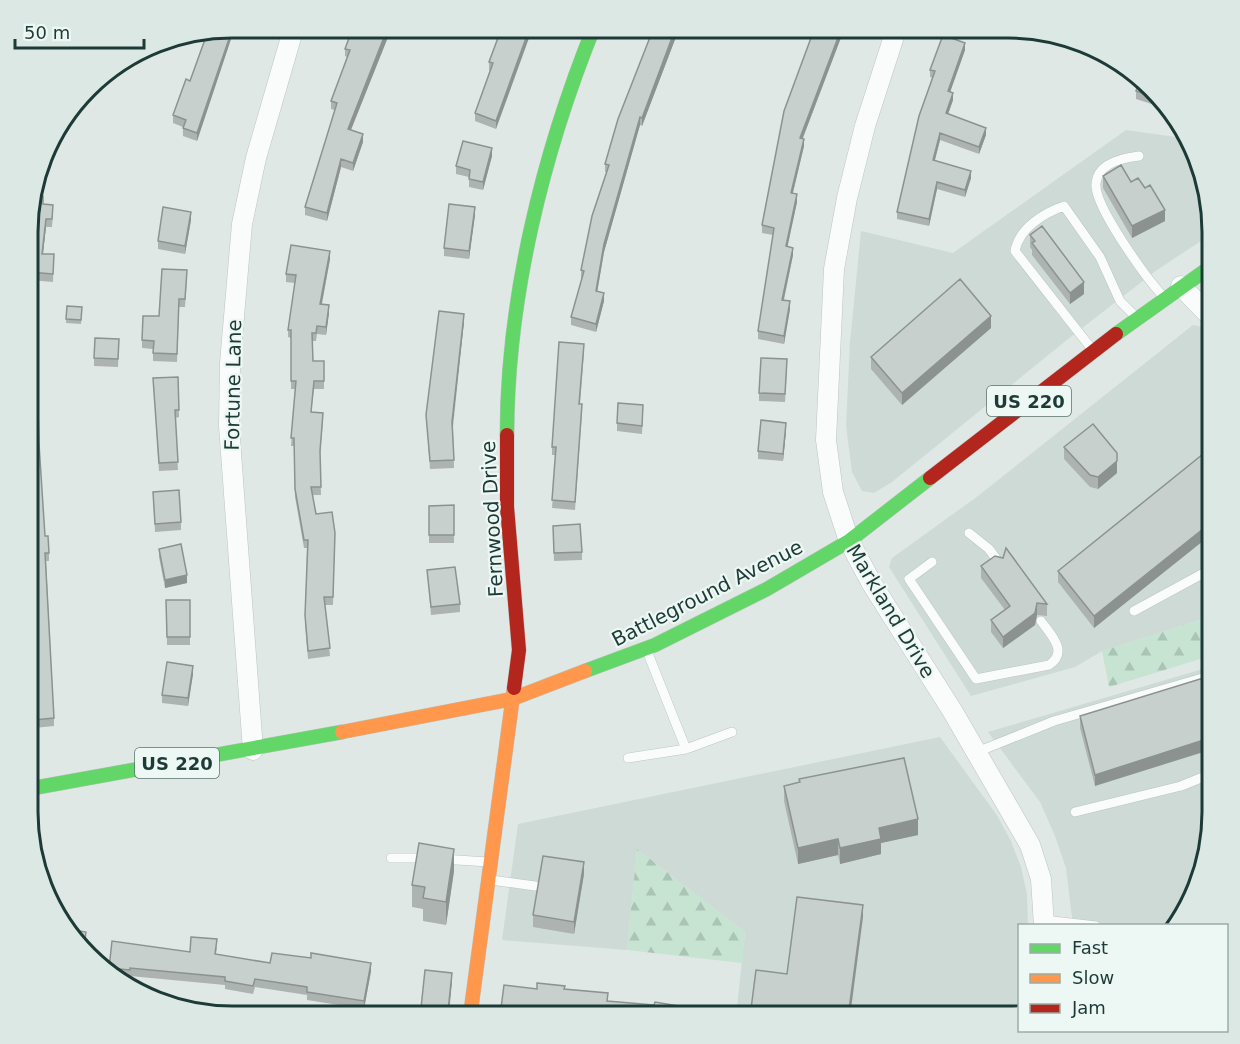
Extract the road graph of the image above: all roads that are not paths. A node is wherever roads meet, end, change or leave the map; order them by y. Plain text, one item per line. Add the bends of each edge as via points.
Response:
1 (291, 38) edge
2 (590, 38) edge
3 (893, 38) edge
4 (1139, 156) dead end
5 (1202, 272) edge
6 (1181, 286) junction
7 (1164, 298) junction
8 (1202, 308) edge
9 (1137, 318) junction
10 (1094, 351) junction
11 (969, 533) dead end
12 (849, 541) junction
13 (932, 562) dead end
14 (1000, 564) edge
15 (1202, 574) edge
16 (1134, 610) dead end
17 (1041, 621) dead end
18 (646, 648) junction
19 (1202, 678) edge
20 (512, 699) junction
21 (732, 732) dead end
22 (686, 749) junction
23 (253, 750) junction
24 (977, 752) junction
25 (628, 758) dead end
26 (1202, 777) edge
27 (38, 787) edge
28 (1076, 812) dead end
29 (391, 858) dead end
30 (490, 862) junction
31 (488, 880) junction
32 (535, 886) edge
33 (1044, 923) edge
34 (1061, 924) edge
35 (471, 1006) edge

1 - 23 street, Fortune Lane via 256,158 242,224 230,363 229,426
2 - 20 main road, Fernwood Drive via 556,132 535,208 514,334 507,417 507,507 519,650
3 - 12 street, Markland Drive via 865,126 834,268 826,440 833,492
4 - 7 lane via 1112,161 1100,172 1096,191 1122,241
5 - 6 main road, Battleground Avenue / US 220
6 - 7 main road, Battleground Avenue / US 220
6 - 8 street
7 - 9 main road, Battleground Avenue / US 220
9 - 10 main road, Battleground Avenue / US 220
9 - 10 lane via 1120,301 1100,257 1064,206 1033,222 1015,251
10 - 12 main road, Battleground Avenue / US 220
11 - 14 lane
12 - 18 main road, Battleground Avenue / US 220 via 768,589
12 - 24 street, Markland Drive
13 - 17 lane via 909,579 976,679 1048,665 1056,660 1057,644
15 - 16 lane
18 - 20 main road, Battleground Avenue / US 220
18 - 22 lane
19 - 24 lane via 1054,722
20 - 23 main road, Battleground Avenue / US 220
20 - 30 main road, Fernwood Drive
21 - 22 lane
22 - 25 lane
23 - 27 main road, Battleground Avenue / US 220
24 - 33 street, Markland Drive via 1030,845 1041,879
26 - 28 lane
29 - 30 lane
30 - 31 main road, Fernwood Drive
31 - 32 lane
31 - 35 main road, Fernwood Drive
33 - 34 lane

